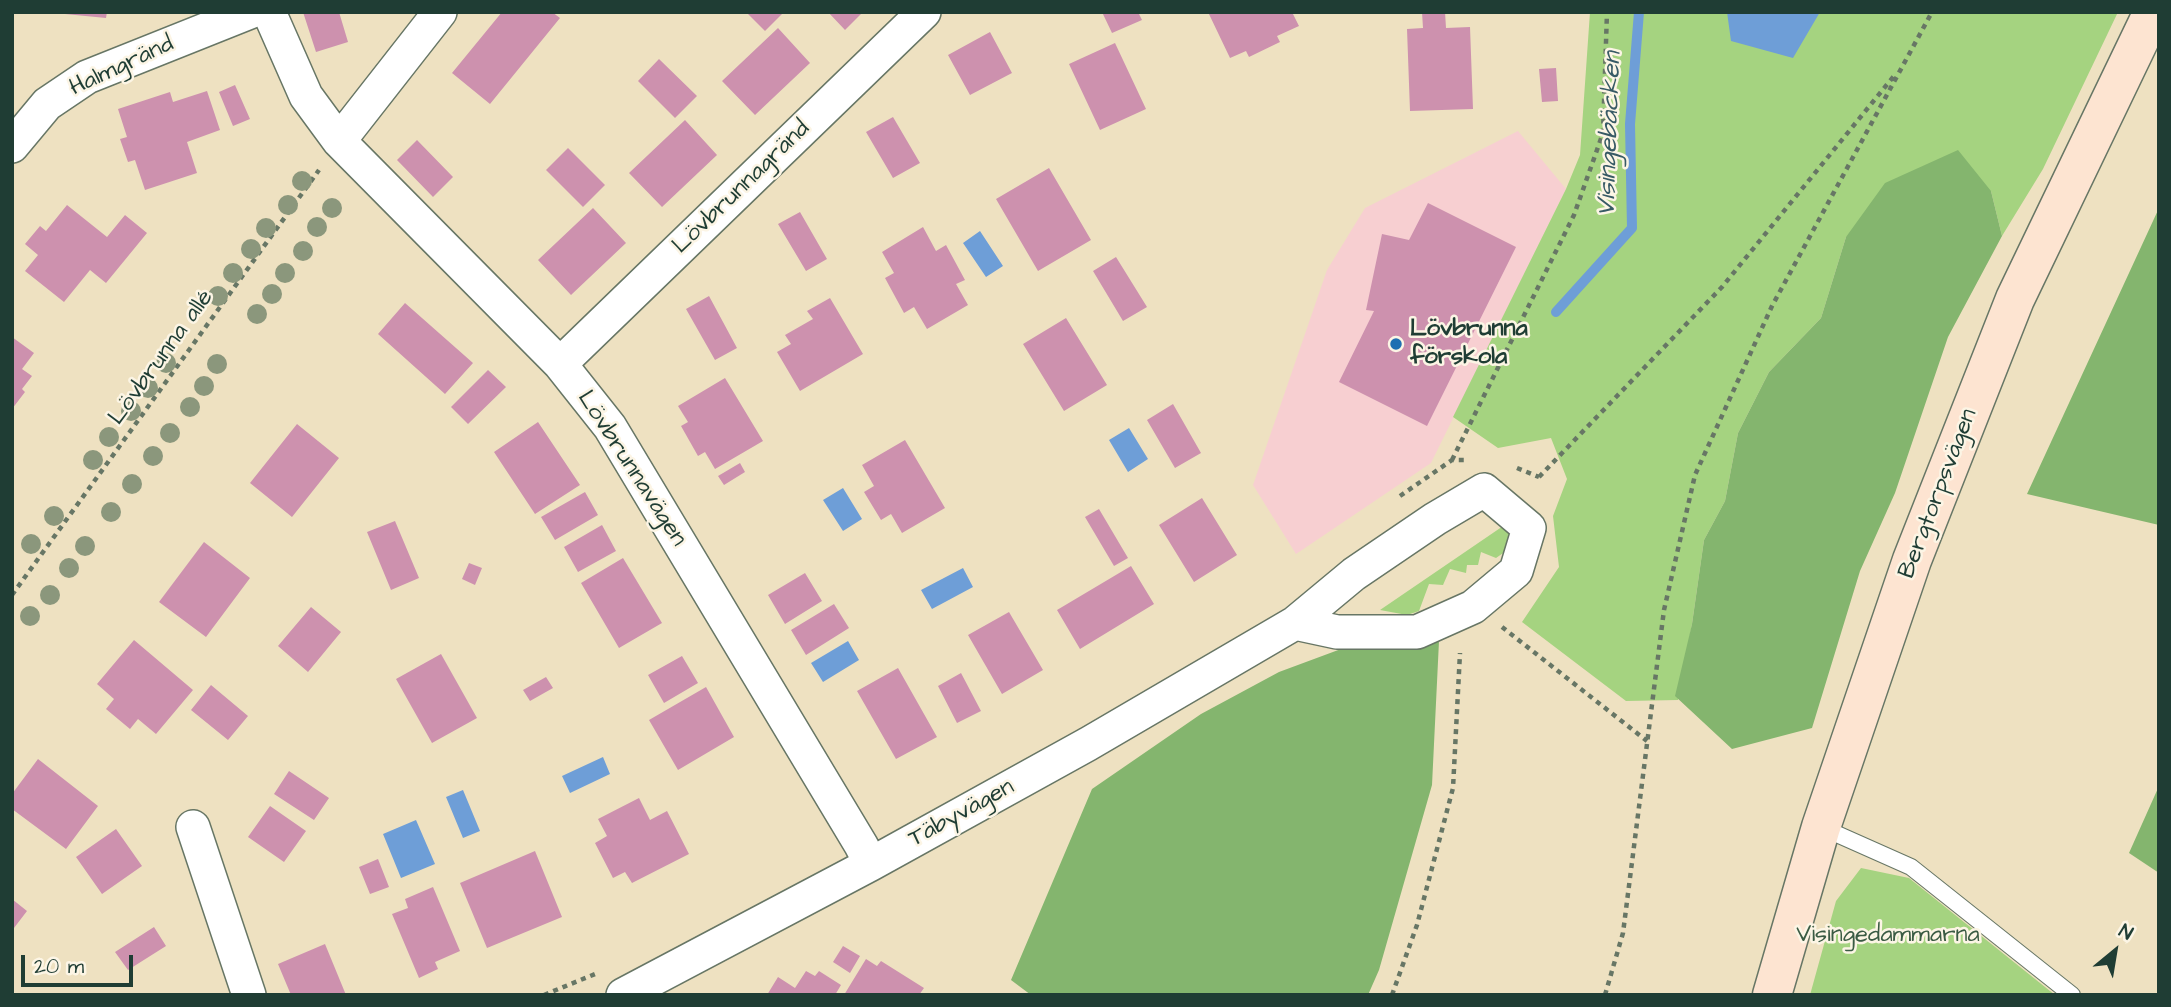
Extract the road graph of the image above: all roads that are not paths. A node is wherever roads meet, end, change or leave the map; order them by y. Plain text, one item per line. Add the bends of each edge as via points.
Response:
1 (250, 12) edge
2 (270, 12) edge
3 (440, 12) edge
4 (924, 12) edge
5 (2153, 12) edge
6 (339, 141) junction
7 (12, 146) edge
8 (560, 364) junction
9 (1295, 623) junction
10 (193, 827) dead end
11 (1821, 827) junction
12 (871, 864) junction
13 (249, 995) edge
14 (622, 995) edge
15 (1772, 995) edge
16 (2072, 995) edge

1 - 7 street, Halmgränd via 87,77 47,104
2 - 6 street, Lövbrunnavägen via 306,96
3 - 6 street
4 - 8 street, Lövbrunnagränd
5 - 11 main road, Bergtorpsvägen via 2015,299 1912,560
6 - 8 street, Lövbrunnavägen
8 - 12 street, Lövbrunnavägen via 610,427
9 - 9 street, Täbyvägen via 1337,632 1417,632 1473,607 1516,571 1529,528 1484,490 1354,574
9 - 12 street, Täbyvägen
10 - 13 street
11 - 15 main road, Bergtorpsvägen
11 - 16 lane via 1912,867
12 - 14 street, Täbyvägen

